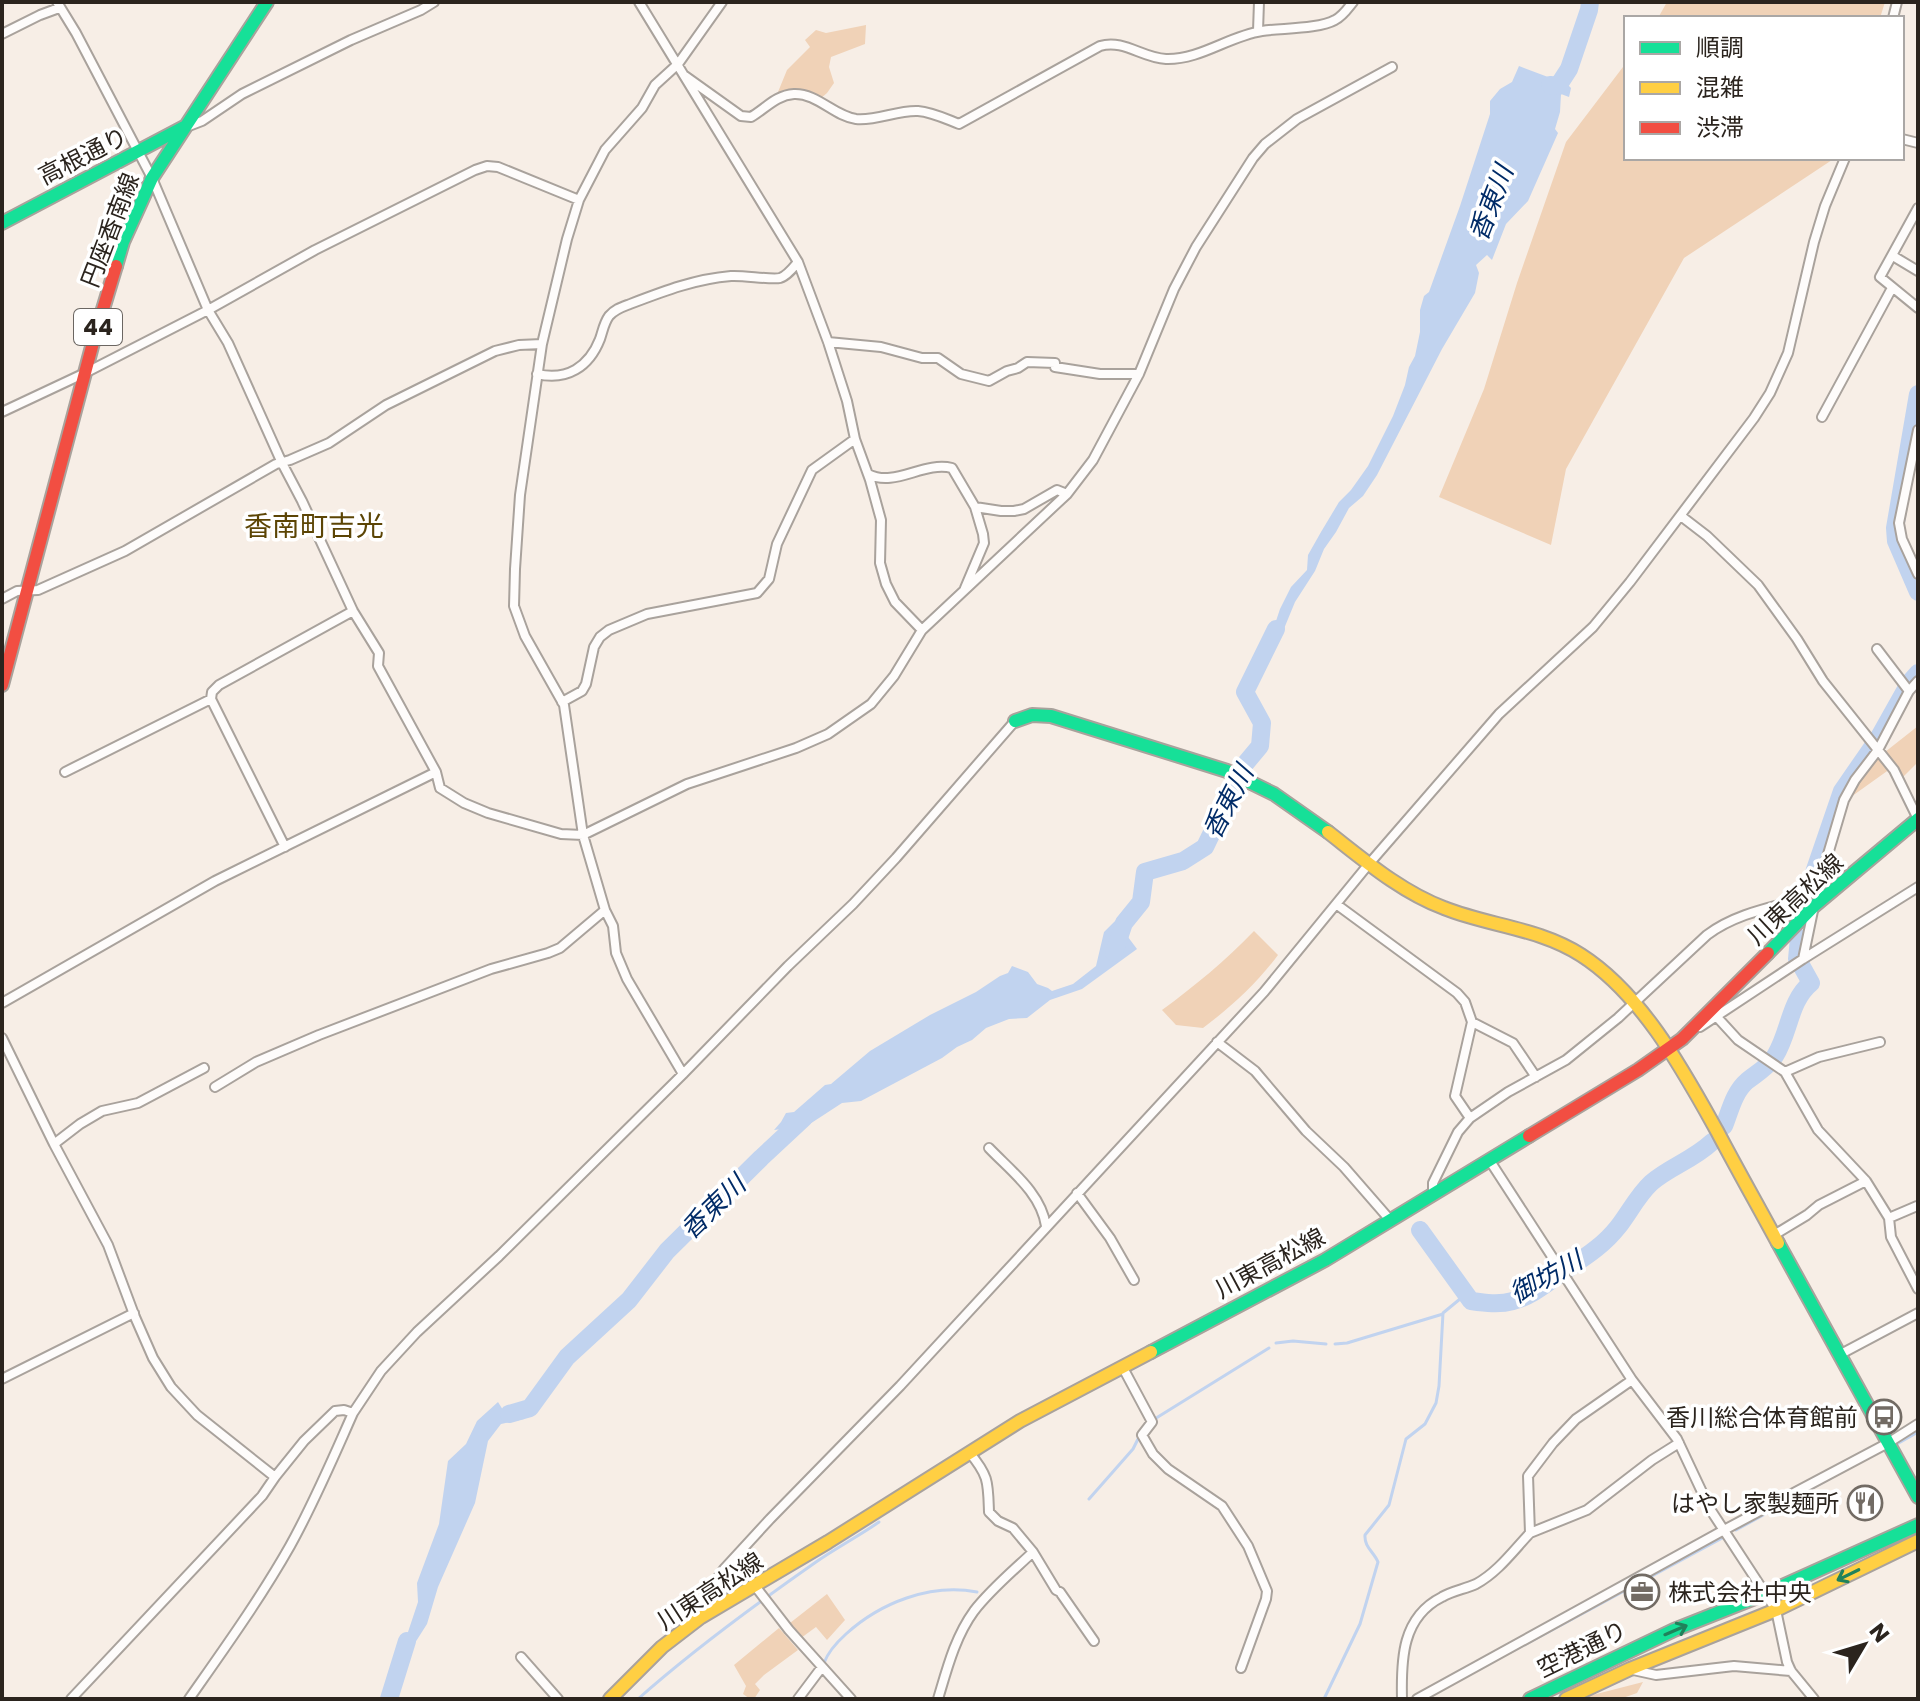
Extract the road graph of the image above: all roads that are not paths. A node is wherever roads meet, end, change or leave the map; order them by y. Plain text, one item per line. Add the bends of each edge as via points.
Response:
1 (267, 2) edge
2 (434, 2) edge
3 (639, 2) edge
4 (722, 2) edge
5 (1259, 2) edge
6 (1353, 2) edge
7 (58, 5) edge
8 (1258, 31) junction
9 (2, 34) edge
10 (678, 64) junction
11 (1392, 67) dead end
12 (685, 76) junction
13 (184, 127) junction
14 (139, 152) junction
15 (1844, 160) edge
16 (152, 178) junction
17 (579, 200) junction
18 (1918, 208) edge
19 (2, 223) edge
20 (1893, 256) junction
21 (798, 262) junction
22 (1918, 271) edge
23 (1892, 288) junction
24 (1918, 308) edge
25 (208, 310) junction
26 (828, 342) junction
27 (542, 344) junction
28 (85, 373) junction
29 (537, 374) junction
30 (1139, 374) junction
31 (2, 412) edge
32 (1822, 417) dead end
33 (1918, 430) edge
34 (855, 439) junction
35 (282, 463) junction
36 (868, 473) junction
37 (1067, 494) junction
38 (975, 507) junction
39 (1681, 516) junction
40 (1918, 574) edge
41 (27, 591) junction
42 (963, 591) junction
43 (2, 599) edge
44 (353, 611) junction
45 (922, 630) junction
46 (1877, 649) dead end
47 (1918, 681) edge
48 (2, 685) edge
49 (1907, 689) junction
50 (211, 699) junction
51 (562, 702) junction
52 (1015, 721) joint
53 (1875, 746) junction
54 (65, 772) dead end
55 (436, 772) junction
56 (1918, 819) edge
57 (583, 835) junction
58 (285, 847) junction
59 (1368, 865) junction
60 (1918, 887) edge
61 (1819, 902) junction
62 (1336, 904) junction
63 (605, 910) junction
64 (1803, 959) junction
65 (1635, 1002) junction
66 (2, 1003) edge
67 (1716, 1016) junction
68 (1472, 1022) junction
69 (2, 1038) edge
70 (1682, 1039) junction
71 (1217, 1042) junction
72 (1880, 1042) dead end
73 (1668, 1049) junction
74 (204, 1068) dead end
75 (1785, 1072) junction
76 (683, 1074) junction
77 (1536, 1077) junction
78 (215, 1087) dead end
79 (1470, 1118) junction
80 (54, 1144) junction
81 (989, 1148) dead end
82 (1490, 1161) junction
83 (1866, 1181) junction
84 (1077, 1193) junction
85 (1433, 1195) junction
86 (1917, 1206) edge
87 (1889, 1218) junction
88 (1391, 1221) junction
89 (1046, 1226) junction
90 (1774, 1235) junction
91 (1134, 1280) dead end
92 (1918, 1289) edge
93 (134, 1313) junction
94 (1918, 1313) edge
95 (1839, 1355) junction
96 (1122, 1366) junction
97 (2, 1379) edge
98 (1632, 1380) junction
99 (353, 1413) junction
100 (1918, 1424) edge
101 (1679, 1443) junction
102 (1888, 1443) junction
103 (969, 1452) junction
104 (275, 1477) junction
105 (1918, 1497) edge
106 (1918, 1525) edge
107 (1724, 1530) junction
108 (1530, 1533) junction
109 (1918, 1541) edge
110 (1033, 1552) junction
111 (755, 1586) junction
112 (1765, 1594) junction
113 (1776, 1610) junction
114 (701, 1617) junction
115 (1094, 1641) dead end
116 (521, 1657) dead end
117 (822, 1667) junction
118 (1241, 1668) dead end
119 (1630, 1669) junction
120 (1791, 1671) junction
121 (71, 1699) edge
122 (189, 1699) edge
123 (558, 1699) edge
124 (610, 1699) edge
125 (798, 1699) edge
126 (851, 1699) edge
127 (938, 1699) edge
128 (1402, 1699) edge
129 (1417, 1699) edge
130 (1530, 1699) edge
131 (1566, 1699) edge
132 (1814, 1699) edge

1 - 13 main road, 円座香南線 / 44
2 - 13 street
3 - 10 street
4 - 10 street
5 - 8 street
6 - 8 street via 1323,24
7 - 9 street
7 - 14 street
8 - 12 street via 1186,58 1154,57 1110,43 1100,46 959,124 918,111 856,119 798,94 778,98 751,117 741,116
10 - 12 street
10 - 17 street via 605,150
11 - 30 street via 1297,119 1253,158 1196,247
12 - 21 street
13 - 14 main road, 高根通り
13 - 16 main road, 円座香南線 / 44
14 - 16 street
14 - 19 main road, 高根通り
15 - 39 street via 1814,242 1781,371 1754,418
16 - 25 street
16 - 28 main road, 円座香南線 / 44 via 123,242
17 - 25 street via 487,166 315,250
17 - 27 street
18 - 20 street
20 - 22 street
20 - 23 street via 1880,277
21 - 26 street
21 - 29 street via 778,279 699,280 617,308 584,363 563,376
23 - 24 street
23 - 32 street
25 - 28 street
25 - 35 street
26 - 30 street via 938,358 961,374 989,381 1027,362 1046,361 1100,374
26 - 34 street
27 - 29 street
27 - 35 street via 495,351 386,405 329,443
28 - 31 street
28 - 41 main road, 円座香南線 / 44
29 - 51 street via 520,495 514,606
30 - 37 street via 1093,460
33 - 40 street via 1899,523
34 - 36 street
34 - 51 street via 812,470 777,544 769,579 757,593 647,614 609,630 594,647 582,691
35 - 41 street via 125,551
35 - 44 street
36 - 38 street via 879,479 952,468
36 - 45 street via 881,520 880,563 886,584 895,602
37 - 38 street via 1057,490 1014,511
37 - 42 street
38 - 42 street via 984,543
39 - 53 street via 1758,585
39 - 59 street via 1593,627 1499,714
41 - 43 street
41 - 48 main road, 円座香南線 / 44
42 - 45 street
44 - 50 street via 219,685
44 - 55 street
45 - 57 street via 871,704 828,734 687,784
46 - 49 street
47 - 49 street
49 - 53 street
50 - 54 street
50 - 58 street
51 - 57 street
52 - 59 main road via 1024,715 1051,716 1193,759 1255,784
52 - 76 street via 886,870
53 - 56 street via 1894,770
53 - 61 street via 1844,800 1818,888
55 - 57 street via 440,788 464,803 561,834
55 - 58 street
56 - 61 main road, 川東高松線
57 - 63 street
58 - 66 street via 215,881
59 - 62 street
59 - 65 main road via 1463,916 1525,930 1571,948 1614,979
60 - 64 street
61 - 64 street
61 - 65 street via 1802,899 1721,924
61 - 70 main road, 川東高松線
62 - 68 street via 1457,993
62 - 71 street
63 - 76 street via 627,979
63 - 78 street via 560,948 319,1035 256,1062
64 - 67 street
65 - 73 main road
65 - 77 street via 1566,1060
67 - 70 street
67 - 75 street via 1738,1040
68 - 77 street via 1513,1043
68 - 79 street via 1455,1096
69 - 80 street
70 - 73 main road, 川東高松線
71 - 84 street
71 - 88 street via 1255,1071
72 - 75 street via 1819,1057
73 - 82 main road, 川東高松線
73 - 90 main road
74 - 80 street via 138,1103 102,1111
75 - 83 street via 1818,1130
76 - 99 street via 417,1332 381,1371
77 - 79 street
79 - 85 street via 1433,1183
80 - 93 street via 108,1245
81 - 89 street via 1035,1196
82 - 85 main road, 川東高松線
82 - 98 street
83 - 87 street
83 - 90 street
84 - 89 street
84 - 91 street
85 - 88 main road, 川東高松線
86 - 87 street
87 - 92 street via 1891,1237
88 - 96 main road, 川東高松線
89 - 114 street via 724,1569 707,1593
90 - 95 main road
93 - 97 street
93 - 104 street via 171,1387 197,1415
94 - 95 street
95 - 102 main road
96 - 103 main road, 川東高松線
96 - 118 street via 1152,1422 1142,1435 1153,1454 1222,1506 1248,1546 1267,1591
98 - 101 street
98 - 108 street via 1576,1419 1528,1476
99 - 104 street via 335,1411
99 - 122 street via 290,1545
100 - 102 street
101 - 107 street
101 - 108 street via 1587,1510
102 - 105 main road
102 - 107 street
103 - 110 street via 983,1468 989,1512 1013,1528
103 - 111 main road, 川東高松線
104 - 121 street
106 - 112 main road, 空港通り
107 - 112 street
107 - 129 street
108 - 128 street via 1496,1570 1425,1606 1411,1623 1401,1667
109 -> 113 main road, 空港通り
110 - 115 street
110 - 127 street via 973,1613 959,1636
111 - 114 main road, 川東高松線
111 - 117 street
112 - 113 street
130 -> 112 main road, 空港通り via 1674,1630
113 - 119 main road, 空港通り
113 - 120 street
114 - 124 main road, 川東高松線
116 - 123 street
117 - 125 street
117 - 126 street
119 - 120 street via 1656,1675 1734,1666
119 - 131 main road, 空港通り
120 - 132 street

